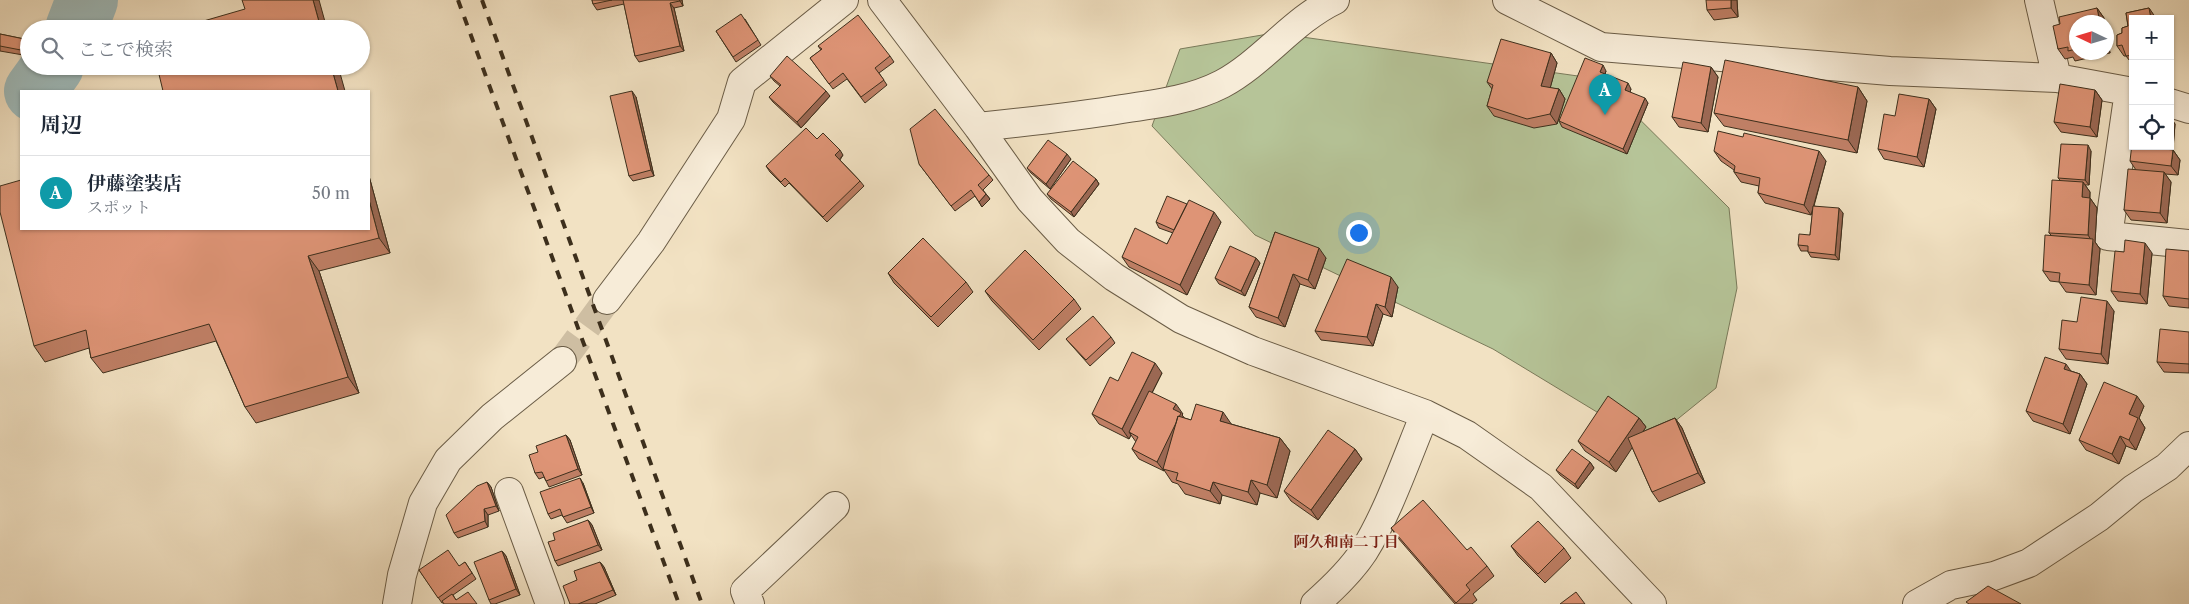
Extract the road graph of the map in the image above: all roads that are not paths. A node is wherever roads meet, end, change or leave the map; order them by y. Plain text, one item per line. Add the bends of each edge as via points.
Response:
1 (844, 0) edge
2 (882, 0) edge
3 (1335, 0) edge
4 (1507, 0) edge
5 (2039, 0) edge
6 (2057, 78) junction
7 (2129, 92) edge
8 (2174, 104) edge
9 (2129, 105) edge
10 (2189, 109) edge
11 (978, 127) junction
12 (2189, 244) edge
13 (607, 300) tunnel mouth
14 (562, 361) tunnel mouth
15 (1425, 414) junction
16 (2189, 446) edge
17 (509, 492) dead end
18 (835, 506) dead end
19 (397, 604) edge
20 (550, 604) edge
21 (750, 604) edge
22 (1314, 604) edge
23 (1652, 604) edge
24 (1916, 604) edge

1 - 13 street via 742,82 731,119 651,242
2 - 11 street
3 - 11 street via 1319,8 1222,84 1174,101
4 - 6 street via 1601,47 1890,71
5 - 6 street
6 - 7 street
8 - 10 street
9 - 12 street via 2108,236
11 - 15 street via 1036,206 1068,241 1114,277 1182,319 1252,351
14 - 19 street via 492,417 448,460 422,503
15 - 22 street via 1364,551 1331,590
15 - 23 street via 1467,434 1541,487
16 - 24 street via 2167,467 2099,517 2029,563 1994,576 1951,585
17 - 20 street
18 - 21 street via 745,591

